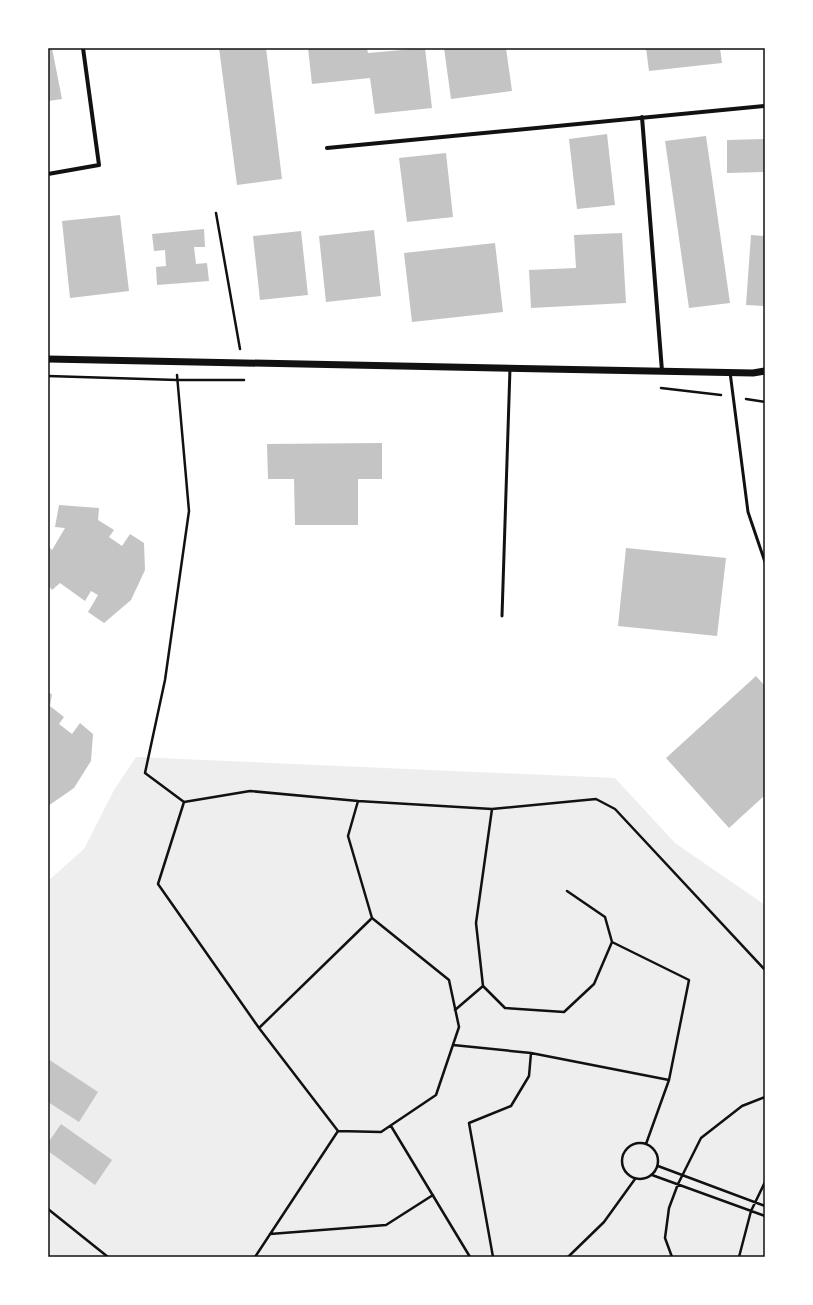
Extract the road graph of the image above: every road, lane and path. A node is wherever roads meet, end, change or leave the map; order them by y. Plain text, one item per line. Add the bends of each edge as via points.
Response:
1 (83, 48) edge
2 (765, 106) edge
3 (642, 117) junction
4 (327, 148) dead end
5 (48, 174) edge
6 (216, 213) dead end
7 (48, 359) edge
8 (176, 361) junction
9 (242, 362) junction
10 (510, 368) junction
11 (662, 371) junction
12 (765, 371) edge
13 (730, 372) junction
14 (753, 373) junction
15 (765, 376) edge
16 (765, 562) edge
17 (502, 616) dead end
18 (358, 801) junction
19 (184, 802) junction
20 (492, 809) junction
21 (567, 891) dead end
22 (372, 918) junction
23 (612, 942) junction
24 (765, 970) edge
25 (483, 986) junction
26 (455, 1010) junction
27 (259, 1028) junction
28 (453, 1046) junction
29 (531, 1053) junction
30 (669, 1080) junction
31 (765, 1097) edge
32 (391, 1126) junction
33 (338, 1131) junction
34 (646, 1144) junction
35 (658, 1166) junction
36 (652, 1175) junction
37 (682, 1176) junction
38 (635, 1179) junction
39 (765, 1182) edge
40 (678, 1184) junction
41 (433, 1195) junction
42 (755, 1202) junction
43 (765, 1206) edge
44 (48, 1209) edge
45 (751, 1211) junction
46 (765, 1216) edge
47 (270, 1234) junction
48 (108, 1257) edge
49 (255, 1257) edge
50 (470, 1257) edge
51 (493, 1257) edge
52 (568, 1257) edge
53 (672, 1257) edge
54 (739, 1257) edge

1 - 5 street via 100,165
2 - 3 street
3 - 4 street
3 - 11 street
6 - 9 path
7 - 8 street
8 - 9 street
8 - 19 path via 189,511 165,680 145,773
9 - 10 street
10 - 11 street
10 - 17 lane
11 - 13 street
12 - 14 street
13 - 14 street
13 - 16 lane via 748,512
14 - 15 street
18 - 19 path via 250,791
18 - 20 path
18 - 22 path via 348,836
19 - 27 path via 158,884
20 - 24 path via 596,799 615,809
20 - 25 path via 476,923
21 - 23 path via 604,917
22 - 26 path via 449,980
22 - 27 path
23 - 25 path via 594,984 564,1012 505,1008
23 - 30 path via 689,980
25 - 26 path
26 - 28 path via 459,1027
27 - 33 path
28 - 29 path
28 - 32 path via 436,1095
29 - 30 path
29 - 51 path via 529,1076 511,1106 469,1122
30 - 34 path
31 - 37 path via 742,1106 701,1138
32 - 33 path via 381,1132
32 - 41 path
33 - 47 path
34 - 35 path via 656,1152
34 - 38 path via 635,1143 622,1155 625,1172
35 - 36 path
35 - 37 path
36 - 38 path
36 - 40 path
37 - 40 path
37 - 42 path
38 - 52 path via 604,1222
39 - 42 path
40 - 45 path
40 - 53 path via 669,1208 665,1238
41 - 47 path via 386,1225
41 - 50 path
42 - 43 path
42 - 45 path
44 - 48 path
45 - 46 path
45 - 54 path
47 - 49 path

